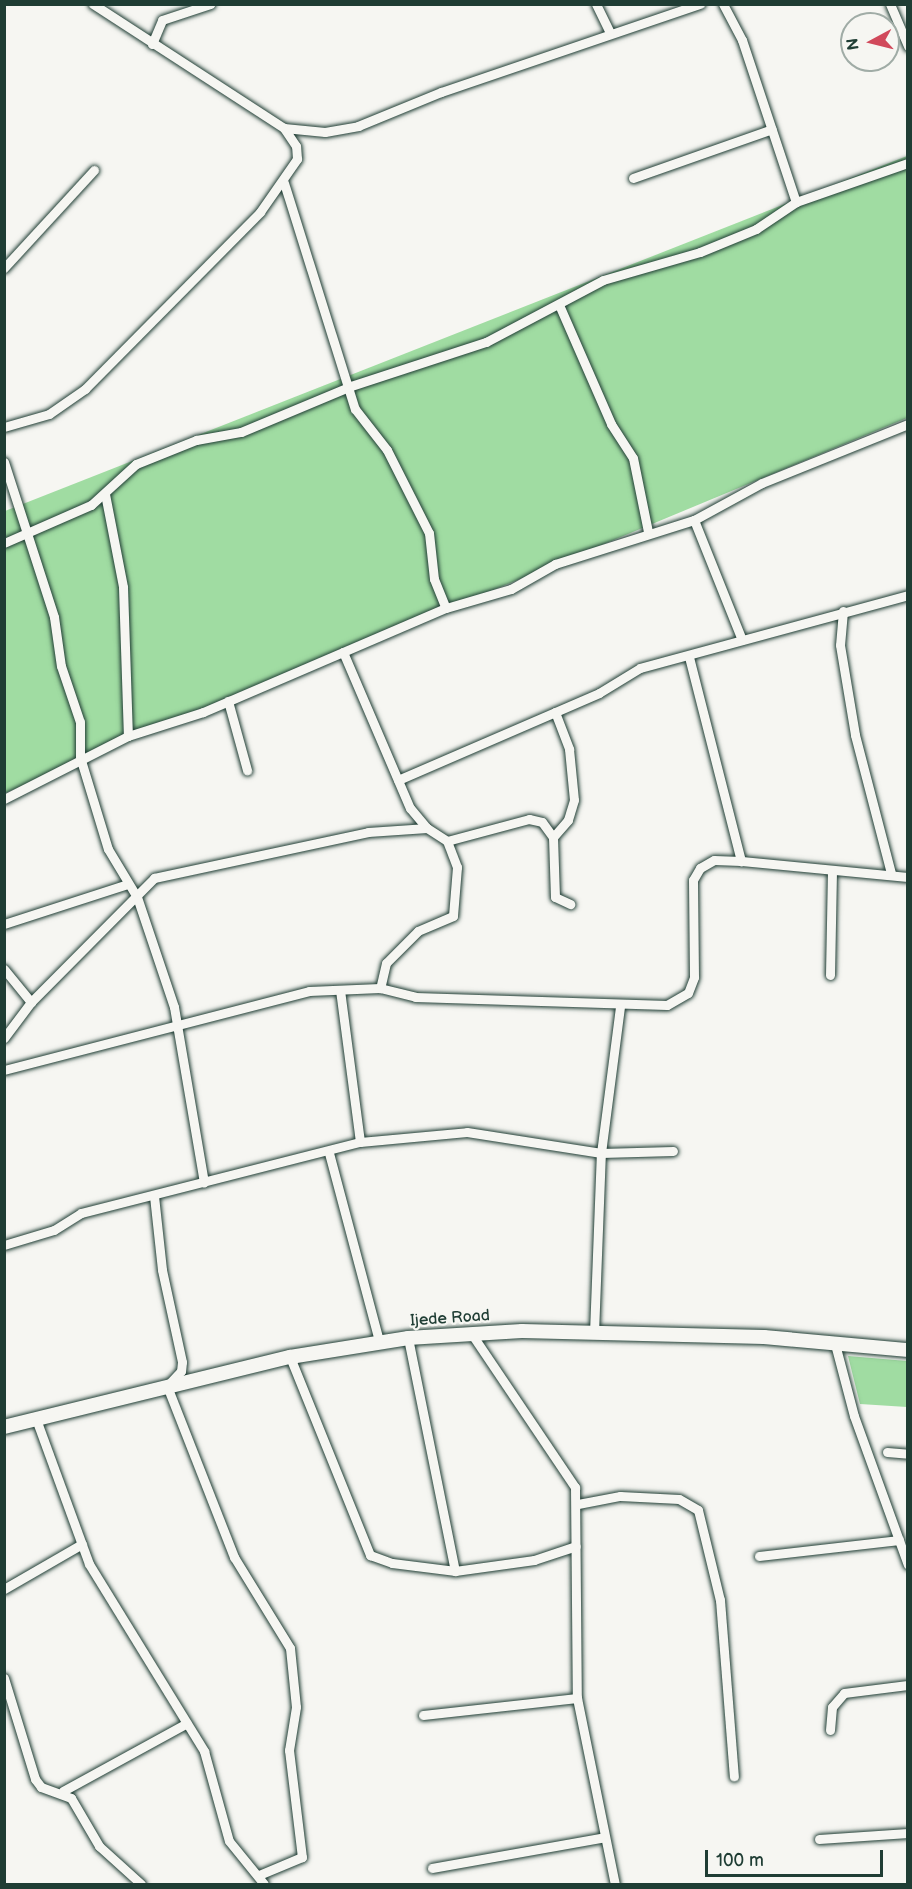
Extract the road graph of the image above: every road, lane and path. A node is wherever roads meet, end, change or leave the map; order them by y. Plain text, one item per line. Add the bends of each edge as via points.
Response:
1 (93, 4) edge
2 (210, 4) edge
3 (596, 4) edge
4 (700, 4) edge
5 (723, 4) edge
6 (890, 4) edge
7 (610, 33) junction
8 (152, 44) junction
9 (908, 46) edge
10 (284, 128) junction
11 (772, 129) junction
12 (908, 164) edge
13 (94, 170) dead end
14 (633, 178) dead end
15 (284, 183) junction
16 (796, 202) junction
17 (4, 268) edge
18 (560, 307) junction
19 (351, 386) junction
20 (908, 424) edge
21 (4, 427) edge
22 (4, 462) edge
23 (105, 494) junction
24 (91, 505) junction
25 (105, 511) junction
26 (694, 519) junction
27 (648, 532) junction
28 (30, 533) junction
29 (4, 543) edge
30 (908, 595) edge
31 (446, 608) junction
32 (843, 611) junction
33 (742, 640) junction
34 (343, 652) junction
35 (689, 657) junction
36 (228, 701) junction
37 (555, 712) junction
38 (128, 736) junction
39 (81, 757) junction
40 (247, 770) dead end
41 (398, 780) junction
42 (4, 799) edge
43 (410, 808) junction
44 (407, 828) junction
45 (428, 828) junction
46 (553, 837) junction
47 (447, 841) junction
48 (741, 861) junction
49 (832, 871) junction
50 (891, 873) junction
51 (908, 878) edge
52 (128, 884) junction
53 (137, 897) junction
54 (570, 904) dead end
55 (4, 924) edge
56 (4, 969) edge
57 (830, 975) dead end
58 (380, 988) junction
59 (340, 990) junction
60 (32, 1002) junction
61 (620, 1006) junction
62 (177, 1024) junction
63 (4, 1038) edge
64 (4, 1070) edge
65 (360, 1142) junction
66 (673, 1151) dead end
67 (329, 1153) junction
68 (601, 1153) junction
69 (204, 1182) junction
70 (154, 1196) junction
71 (4, 1245) edge
72 (471, 1333) junction
73 (594, 1333) junction
74 (408, 1338) junction
75 (379, 1341) junction
76 (835, 1344) junction
77 (908, 1350) edge
78 (290, 1358) junction
79 (167, 1386) junction
80 (36, 1419) junction
81 (4, 1427) edge
82 (887, 1452) dead end
83 (908, 1454) edge
84 (578, 1504) junction
85 (899, 1540) junction
86 (82, 1544) junction
87 (576, 1546) junction
88 (759, 1556) dead end
89 (908, 1565) edge
90 (455, 1571) junction
91 (4, 1589) edge
92 (4, 1678) edge
93 (908, 1685) edge
94 (577, 1698) junction
95 (423, 1715) dead end
96 (187, 1723) junction
97 (830, 1730) dead end
98 (734, 1776) dead end
99 (63, 1791) junction
100 (908, 1833) edge
101 (602, 1838) junction
102 (819, 1839) dead end
103 (432, 1868) dead end
104 (259, 1875) junction
105 (141, 1884) edge
106 (264, 1884) edge
107 (615, 1884) edge

1 - 8 street
2 - 8 street via 162,20
3 - 7 street
4 - 7 street
5 - 11 street via 742,40
6 - 9 street
7 - 10 street via 348,129
8 - 10 street
10 - 15 street via 296,146 297,159
11 - 14 street
11 - 16 street
12 - 16 street
13 - 17 street
15 - 19 street
15 - 21 street via 85,389 57,410
16 - 18 street via 756,229 609,277
18 - 19 street via 486,342
18 - 27 street via 611,424 633,458
19 - 23 street via 241,432 196,440 136,464
19 - 31 street via 355,409 387,450 429,533 434,579
20 - 26 street via 762,483
22 - 28 street
23 - 24 street
23 - 25 street
24 - 25 street
24 - 28 street
25 - 38 street via 116,533 123,587
26 - 27 street
26 - 33 street
27 - 31 street via 555,564 511,589
28 - 29 street
28 - 39 street via 54,617 61,666 78,712
30 - 32 street
31 - 34 street
32 - 33 street
32 - 50 street via 840,645 855,735
33 - 35 street
34 - 36 street
34 - 41 street
35 - 37 street via 626,674
35 - 48 street
36 - 38 street
36 - 40 street
37 - 41 street
37 - 46 street via 568,749 574,800 568,820
38 - 39 street
39 - 42 street
39 - 52 street via 108,849
41 - 43 street
43 - 44 street
43 - 45 street
44 - 45 street
44 - 53 street via 317,841 154,878
45 - 47 street
46 - 47 street via 543,822 529,819
46 - 54 street via 555,897
47 - 58 street via 459,880 453,916 418,931 386,963
48 - 49 street
48 - 61 street via 714,860 700,868 693,880 694,977 688,993 667,1005
49 - 50 street
49 - 57 street
50 - 51 street
52 - 53 street
52 - 55 street
53 - 60 street
53 - 62 street
56 - 60 street
58 - 59 street
58 - 61 street via 416,997
59 - 62 street via 309,991
59 - 65 street
60 - 63 street
61 - 68 street
62 - 64 street
62 - 69 street
65 - 67 street
65 - 68 street via 467,1132
66 - 68 street
67 - 69 street
67 - 75 street
68 - 73 street
69 - 70 street
70 - 71 street via 81,1213 54,1230
70 - 79 street via 162,1270 182,1362 181,1371
72 - 73 main road, Ijede Road
72 - 74 main road, Ijede Road
72 - 84 street via 571,1480
73 - 76 main road, Ijede Road
74 - 75 main road, Ijede Road
74 - 90 street
75 - 78 main road, Ijede Road
76 - 77 main road, Ijede Road
76 - 85 street via 854,1416
78 - 79 main road, Ijede Road
78 - 90 street via 370,1555 392,1563
79 - 80 main road, Ijede Road
79 - 104 street via 234,1557 271,1609 290,1648 296,1707 288,1750 302,1857
80 - 81 main road, Ijede Road
80 - 86 street
82 - 83 street
84 - 87 street
84 - 98 street via 620,1496 679,1498 698,1510 720,1599
85 - 88 street
85 - 89 street
86 - 91 street
86 - 96 street via 98,1580
87 - 90 street via 534,1560
87 - 94 street
92 - 99 street via 35,1779 41,1787
93 - 97 street via 844,1693 832,1707
94 - 95 street
94 - 101 street
96 - 99 street
96 - 104 street via 210,1764 229,1841
99 - 105 street via 99,1846
100 - 102 street
101 - 103 street
101 - 107 street
104 - 106 street

